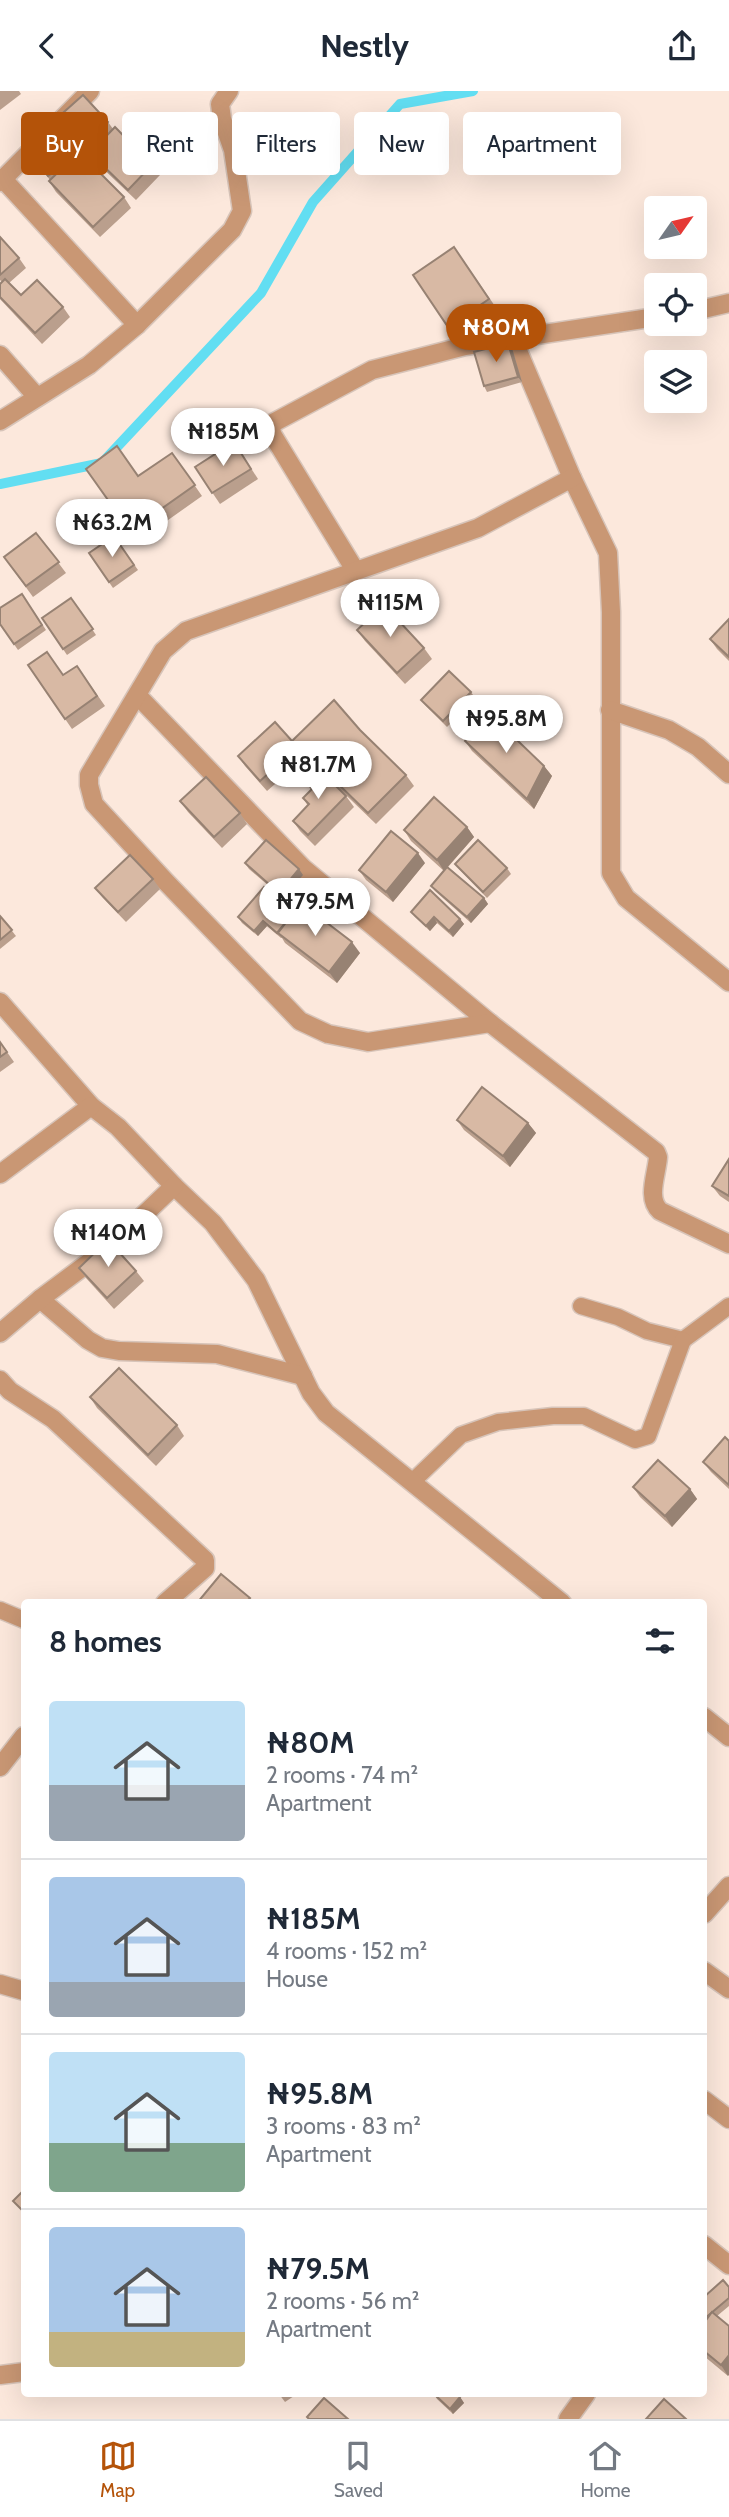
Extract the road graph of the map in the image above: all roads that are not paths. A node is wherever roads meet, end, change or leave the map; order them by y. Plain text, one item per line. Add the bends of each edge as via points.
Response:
1 (90, 91) edge
2 (229, 91) edge
3 (1, 180) edge
4 (729, 303) edge
5 (707, 308) edge
6 (644, 319) edge
7 (137, 325) junction
8 (513, 339) junction
9 (0, 355) edge
10 (37, 397) junction
11 (0, 421) edge
12 (572, 478) junction
13 (355, 570) junction
14 (138, 696) junction
15 (610, 710) junction
16 (729, 774) edge
17 (729, 982) edge
18 (0, 1002) edge
19 (490, 1023) junction
20 (91, 1106) junction
21 (0, 1174) edge
22 (174, 1186) junction
23 (729, 1244) edge
24 (40, 1299) junction
25 (581, 1306) dead end
26 (729, 1306) edge
27 (0, 1333) edge
28 (683, 1340) junction
29 (303, 1376) junction
30 (0, 1380) edge
31 (412, 1482) junction
32 (170, 1599) edge
33 (557, 1599) edge
34 (0, 1610) edge
35 (21, 1619) edge
36 (707, 1719) edge
37 (729, 1737) edge
38 (21, 1740) edge
39 (0, 1767) edge
40 (729, 1886) edge
41 (707, 1911) edge
42 (707, 1973) edge
43 (0, 1985) edge
44 (729, 1989) edge
45 (21, 1990) edge
46 (707, 2102) edge
47 (729, 2119) edge
48 (707, 2247) edge
49 (729, 2265) edge
50 (21, 2372) edge
51 (0, 2375) edge
52 (584, 2397) edge
53 (568, 2419) edge

1 - 3 street
2 - 7 street via 220,104 242,211 232,230
3 - 7 street
4 - 5 street
6 - 8 street
7 - 10 street via 89,365
8 - 12 street
8 - 13 street via 372,370 271,424 272,434
9 - 10 street
10 - 11 street
12 - 13 street via 478,528
12 - 15 street via 608,553
13 - 14 street via 186,631 163,651
14 - 19 street via 303,868
14 - 19 street via 89,775 94,804 300,1021 328,1034 368,1042
15 - 16 street via 669,730
15 - 17 street via 611,873 626,898
18 - 20 street
19 - 23 street via 656,1152 655,1207
20 - 21 street
20 - 22 street via 118,1127
22 - 24 street via 112,1245
22 - 29 street via 213,1223 256,1280
24 - 27 street
24 - 29 street via 102,1348 217,1354
25 - 28 lane
26 - 28 lane
28 - 31 lane via 648,1436 635,1440 584,1416 498,1422 461,1435
29 - 31 street via 326,1413
30 - 32 street via 53,1419 205,1560 205,1568
31 - 33 street
34 - 35 lane
36 - 37 street
38 - 39 street
40 - 41 street
42 - 44 street
43 - 45 street
46 - 47 street
48 - 49 street
50 - 51 street
52 - 53 street

